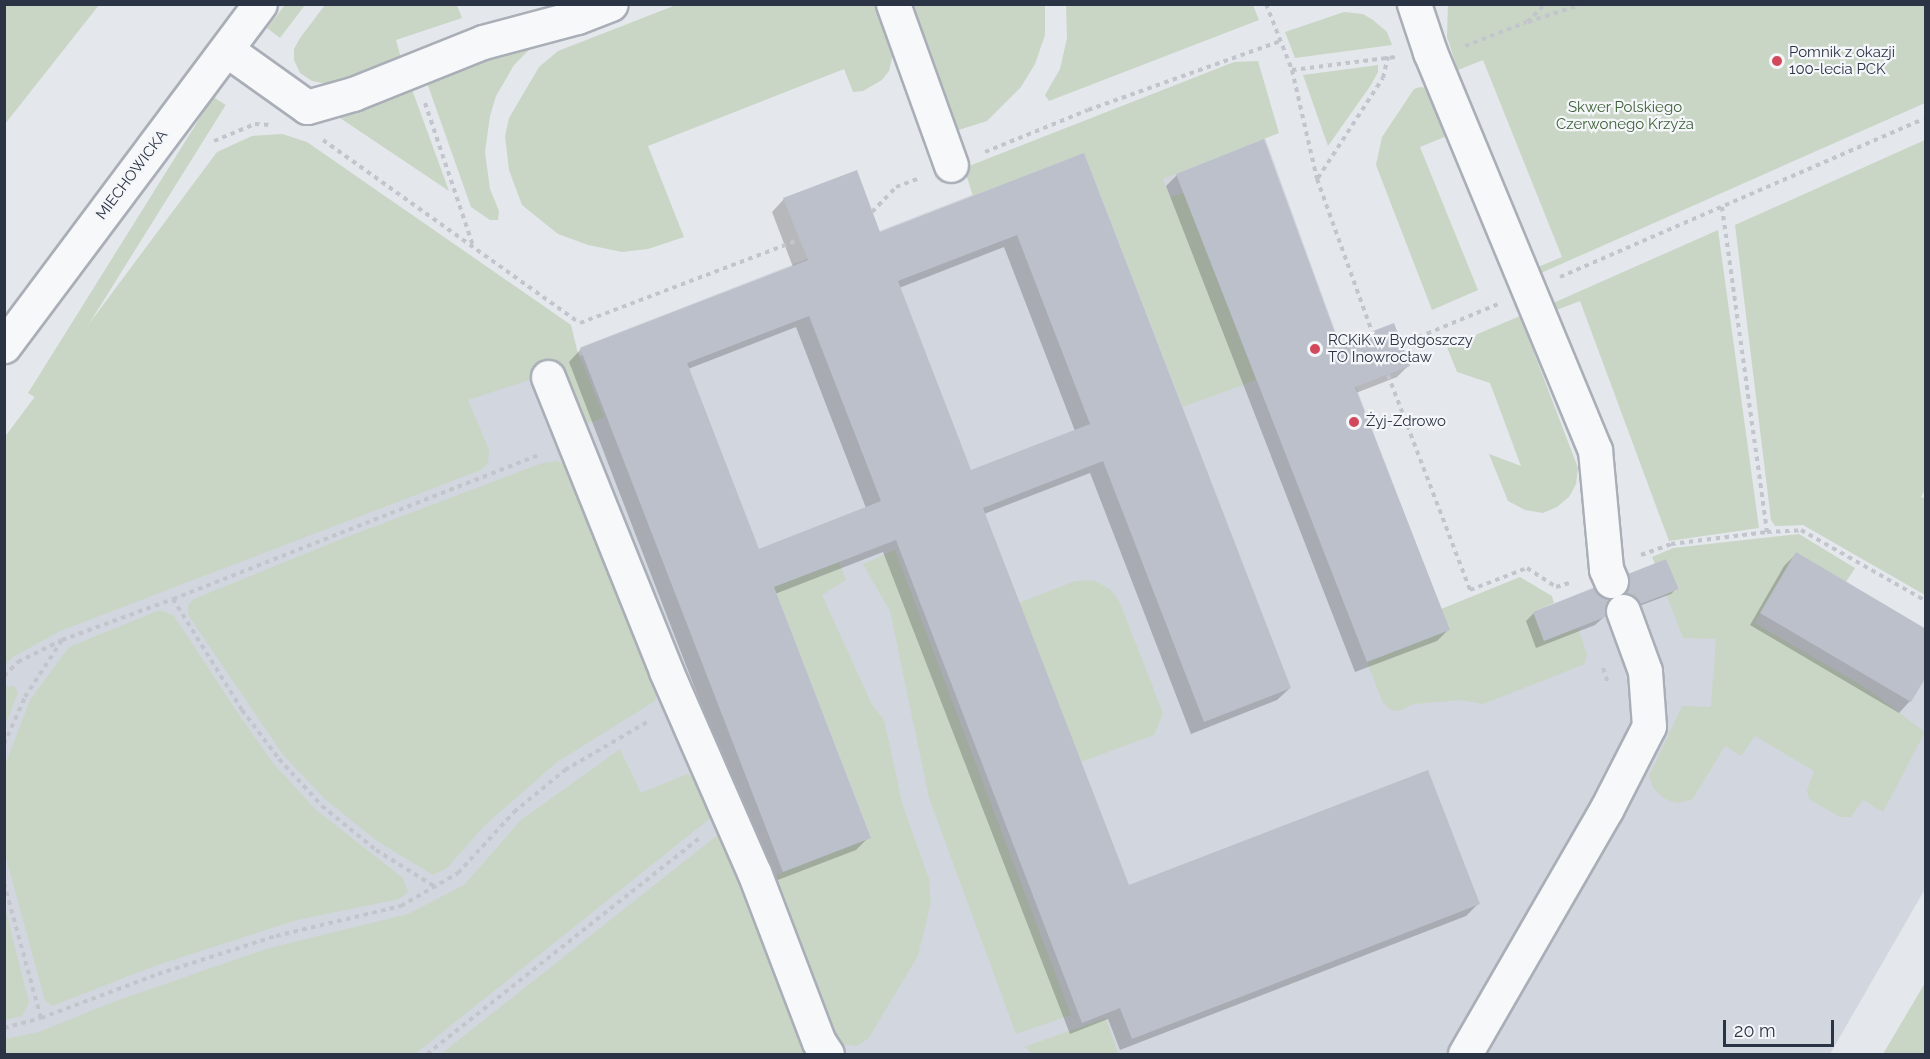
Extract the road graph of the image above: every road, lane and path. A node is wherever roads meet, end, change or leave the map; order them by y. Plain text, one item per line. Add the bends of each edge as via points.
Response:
1 (260, 4) edge
2 (612, 4) edge
3 (893, 4) edge
4 (1266, 4) edge
5 (1414, 4) edge
6 (1582, 4) edge
7 (1527, 22) dead end
8 (1281, 41) junction
9 (227, 50) junction
10 (1388, 57) dead end
11 (414, 70) junction
12 (1923, 119) dead end
13 (310, 122) junction
14 (274, 126) dead end
15 (214, 141) dead end
16 (951, 165) junction
17 (1317, 179) junction
18 (1722, 207) junction
19 (872, 212) dead end
20 (799, 240) dead end
21 (474, 247) junction
22 (1530, 290) junction
23 (1372, 332) dead end
24 (1402, 344) dead end
25 (4, 346) edge
26 (1388, 375) dead end
27 (548, 377) dead end
28 (574, 442) junction
29 (1767, 532) junction
30 (1571, 581) junction
31 (1613, 587) junction
32 (1574, 588) dead end
33 (173, 599) junction
34 (1926, 601) edge
35 (62, 640) junction
36 (4, 676) edge
37 (680, 703) junction
38 (4, 744) edge
39 (729, 815) junction
40 (4, 883) edge
41 (437, 888) junction
42 (41, 1018) junction
43 (4, 1028) edge
44 (427, 1054) edge
45 (827, 1054) edge
46 (1465, 1054) edge

1 - 9 street, MIECHOWICKA
2 - 11 street via 483,42
3 - 16 street
4 - 8 path
5 - 22 street via 1430,52
6 - 7 path
8 - 16 path via 1088,110
8 - 17 path via 1292,70
9 - 13 street
9 - 25 street, MIECHOWICKA
10 - 17 path via 1383,78
11 - 13 street via 353,94
11 - 21 path
12 - 18 path
13 - 21 path
14 - 15 path via 255,124
16 - 19 path via 896,187
17 - 23 path
18 - 22 path
18 - 29 path
20 - 21 path via 580,323
22 - 24 path
22 - 31 street via 1595,450
26 - 30 path via 1470,590 1527,568 1556,587
27 - 28 street
28 - 33 path
28 - 37 street
29 - 31 path via 1671,544
29 - 34 path via 1801,530
30 - 31 path
30 - 32 path
31 - 46 street via 1645,671 1649,726 1606,810
33 - 35 path
33 - 41 path via 242,710 279,759 322,806 376,850
35 - 36 path via 18,662
35 - 38 path via 25,697
37 - 39 street
37 - 41 path via 565,770 514,812 458,873
39 - 44 path
39 - 45 street
40 - 42 path
41 - 42 path via 401,906 276,936
42 - 43 path

